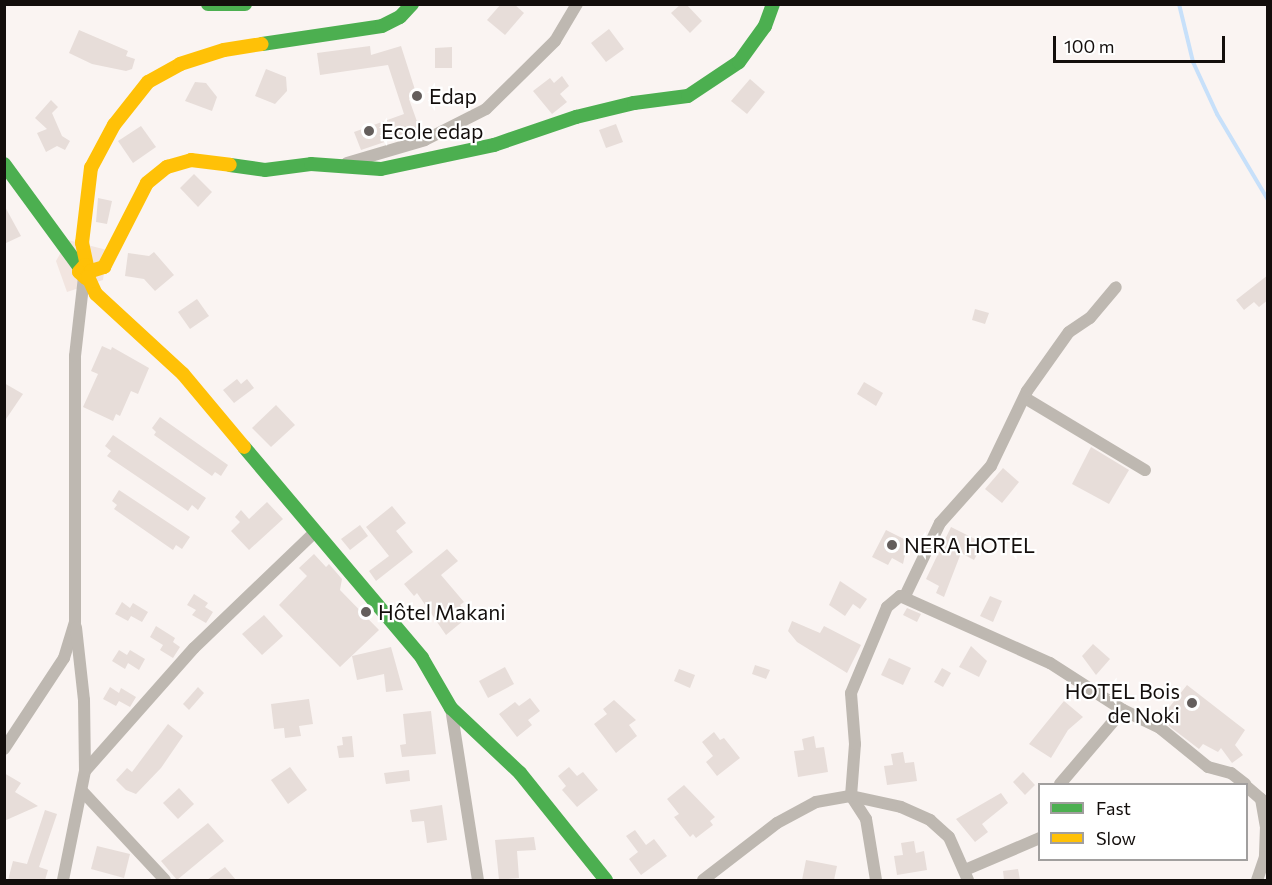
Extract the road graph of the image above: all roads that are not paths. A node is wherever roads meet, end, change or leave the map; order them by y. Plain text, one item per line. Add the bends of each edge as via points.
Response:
1 (208, 4) edge
2 (245, 4) edge
3 (412, 4) edge
4 (576, 4) edge
5 (773, 4) edge
6 (4, 164) edge
7 (342, 165) junction
8 (86, 272) junction
9 (1116, 288) dead end
10 (1025, 398) junction
11 (1145, 470) dead end
12 (315, 532) junction
13 (905, 596) junction
14 (75, 623) junction
15 (1110, 701) junction
16 (451, 708) junction
17 (1123, 710) junction
18 (1108, 726) junction
19 (4, 749) edge
20 (85, 771) junction
21 (1061, 783) edge
22 (1244, 783) edge
23 (1248, 787) edge
24 (83, 792) junction
25 (851, 796) junction
26 (1038, 839) edge
27 (967, 875) edge
28 (63, 880) edge
29 (165, 880) edge
30 (478, 880) edge
31 (606, 880) edge
32 (703, 880) edge
33 (876, 880) edge
34 (1257, 880) edge

1 - 2 street
3 - 8 street via 400,17 382,26 224,50 180,64 148,82 114,124 91,168 82,243
4 - 7 street via 555,41 486,109 425,140
5 - 7 street via 751,50 734,68 688,96 598,111 510,141 437,160 381,169
6 - 8 street
7 - 8 street via 310,164 265,170 190,160 167,167 147,183 104,267
8 - 12 street via 105,302 183,374
8 - 14 street via 75,356
9 - 10 street via 1090,318 1069,332
10 - 11 street
10 - 13 street via 991,466 933,535
12 - 16 street via 422,658
12 - 20 street via 194,648
13 - 15 street via 1050,663
13 - 25 street via 896,597 887,607 853,682 855,744
14 - 19 street via 64,658
14 - 20 street via 84,688
15 - 17 street
15 - 18 street
16 - 30 street
16 - 31 street via 520,773
17 - 18 street
17 - 22 street via 1160,728 1208,767 1231,773
18 - 21 street via 1094,749
20 - 24 street
23 - 34 street via 1261,800 1266,826 1265,857
24 - 28 street
24 - 29 street
25 - 27 street via 902,807 930,820 949,837
25 - 32 street via 816,802 777,823
25 - 33 street via 866,819
26 - 27 street

